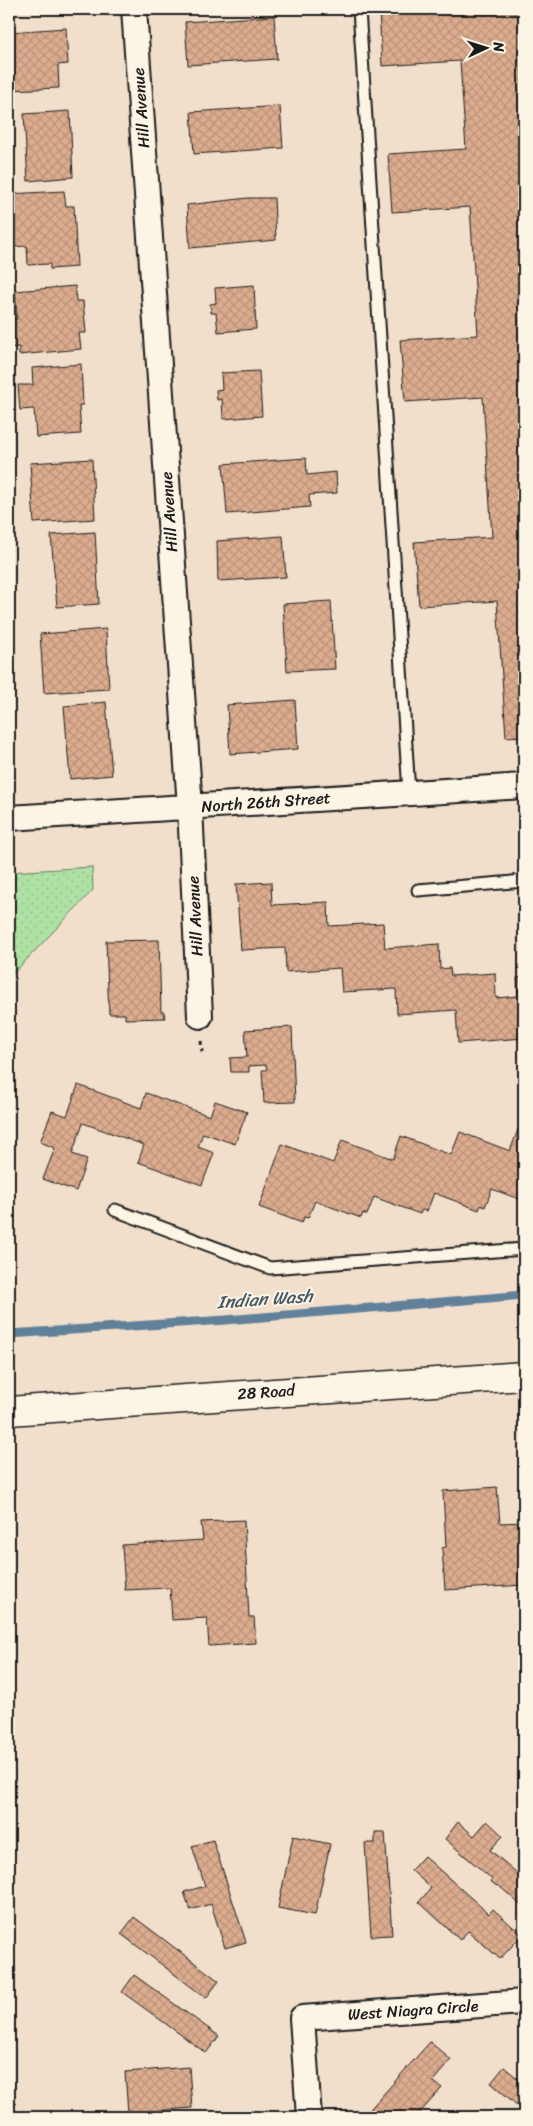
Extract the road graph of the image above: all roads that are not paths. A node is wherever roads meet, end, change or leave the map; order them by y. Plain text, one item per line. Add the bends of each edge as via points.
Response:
1 (134, 9) edge
2 (359, 9) edge
3 (524, 786) edge
4 (409, 793) junction
5 (190, 807) junction
6 (9, 818) edge
7 (524, 881) edge
8 (418, 890) dead end
9 (200, 1016) dead end
10 (115, 1210) dead end
11 (524, 1249) edge
12 (524, 1376) edge
13 (9, 1411) edge
14 (524, 2002) edge
15 (308, 2117) edge

1 - 5 street, Hill Avenue
2 - 4 lane
3 - 4 street, North 26th Street
4 - 5 street, North 26th Street
5 - 6 street, North 26th Street
5 - 9 street, Hill Avenue
7 - 8 lane
10 - 11 lane via 270,1268
12 - 13 main road, 28 Road
14 - 15 street, West Niagra Circle via 302,2018

